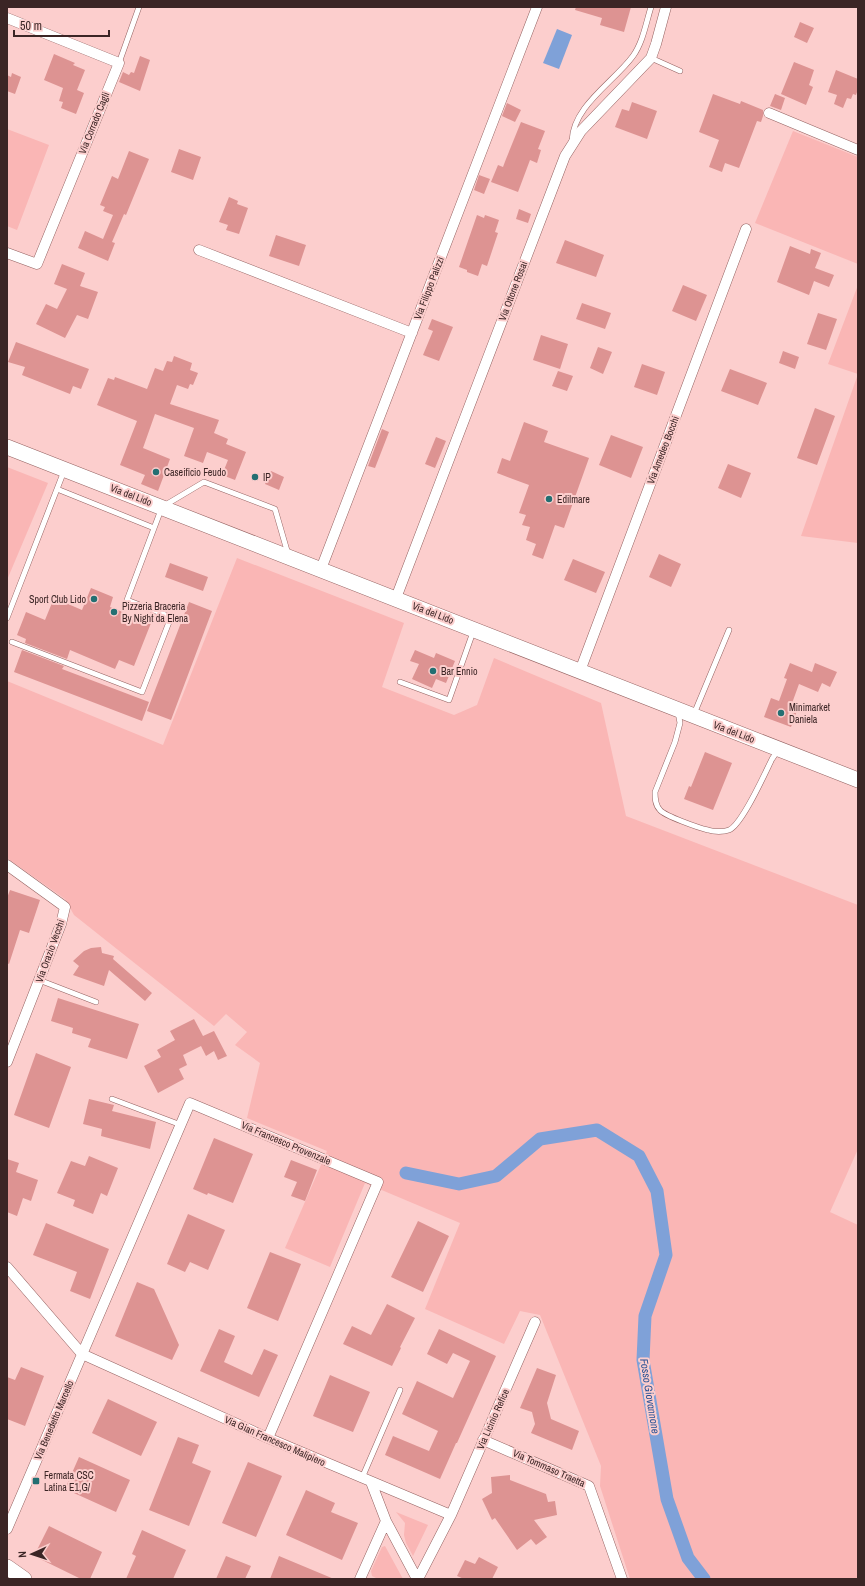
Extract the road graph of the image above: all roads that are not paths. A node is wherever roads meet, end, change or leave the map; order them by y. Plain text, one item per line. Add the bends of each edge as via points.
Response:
1 (139, 7) edge
2 (536, 7) edge
3 (651, 7) edge
4 (666, 7) edge
5 (7, 18) edge
6 (651, 58) junction
7 (118, 63) junction
8 (680, 70) dead end
9 (769, 113) dead end
10 (572, 144) junction
11 (858, 150) edge
12 (746, 229) dead end
13 (199, 250) dead end
14 (7, 253) edge
15 (412, 333) junction
16 (7, 447) edge
17 (65, 470) junction
18 (57, 489) junction
19 (162, 507) junction
20 (154, 528) junction
21 (289, 557) junction
22 (321, 570) junction
23 (396, 598) junction
24 (7, 618) edge
25 (474, 629) junction
26 (729, 630) dead end
27 (12, 642) dead end
28 (580, 671) junction
29 (400, 682) dead end
30 (678, 710) junction
31 (693, 716) junction
32 (779, 749) junction
33 (858, 780) edge
34 (7, 865) edge
35 (39, 980) junction
36 (96, 1002) dead end
37 (7, 1062) edge
38 (112, 1099) dead end
39 (181, 1125) junction
40 (7, 1267) edge
41 (535, 1322) dead end
42 (82, 1354) junction
43 (400, 1390) dead end
44 (268, 1438) junction
45 (483, 1440) junction
46 (366, 1480) junction
47 (450, 1515) junction
48 (386, 1521) junction
49 (7, 1529) edge
50 (7, 1567) edge
51 (7, 1572) edge
52 (8, 1579) edge
53 (24, 1579) edge
54 (360, 1579) edge
55 (418, 1579) edge
56 (622, 1579) edge

1 - 7 lane
2 - 15 street, Via Filippo Palizzi
3 - 10 lane via 636,51 578,117 573,129
4 - 6 street, Via Ottone Rosai
5 - 7 street
6 - 8 lane
6 - 10 street, Via Ottone Rosai
7 - 14 street, Via Corrado Cagli via 37,264
9 - 11 street
10 - 23 street, Via Ottone Rosai
12 - 28 street, Via Amedeo Bocchi
13 - 15 street
15 - 22 street, Via Filippo Palizzi
16 - 17 main road, Via del Lido
17 - 18 lane
17 - 19 main road, Via del Lido
18 - 20 lane
18 - 24 lane
19 - 20 lane
19 - 21 main road, Via del Lido
19 - 21 lane via 204,482 275,509
20 - 27 lane via 127,600 171,617 142,692
21 - 22 main road, Via del Lido
22 - 23 main road, Via del Lido
23 - 25 main road, Via del Lido
25 - 28 main road, Via del Lido
25 - 29 lane via 449,700
26 - 31 lane
28 - 30 main road, Via del Lido
30 - 31 main road, Via del Lido
30 - 32 lane via 680,723 677,735 655,792 659,809 665,814 708,830 730,830 740,820
31 - 32 main road, Via del Lido
32 - 33 main road, Via del Lido
34 - 35 street, Via Orazio Vecchi via 65,907 62,924
35 - 36 lane
35 - 37 street, Via Orazio Vecchi
38 - 39 lane
39 - 42 street, Via Francesco Provenzale
39 - 44 street, Via Francesco Provenzale via 190,1103 378,1182
40 - 42 street
41 - 45 street, Via Licinio Refice
42 - 44 street, Via Gian Francesco Malipiero
42 - 49 street, Via Benedetto Marcello
43 - 46 lane
44 - 46 street, Via Gian Francesco Malipiero
45 - 47 street, Via Licinio Refice
45 - 56 street, Via Tommaso Traetta via 590,1486
46 - 47 street
46 - 48 street
47 - 55 street, Via Licinio Refice
48 - 54 street
48 - 55 street
50 - 53 main road
51 - 52 main road

